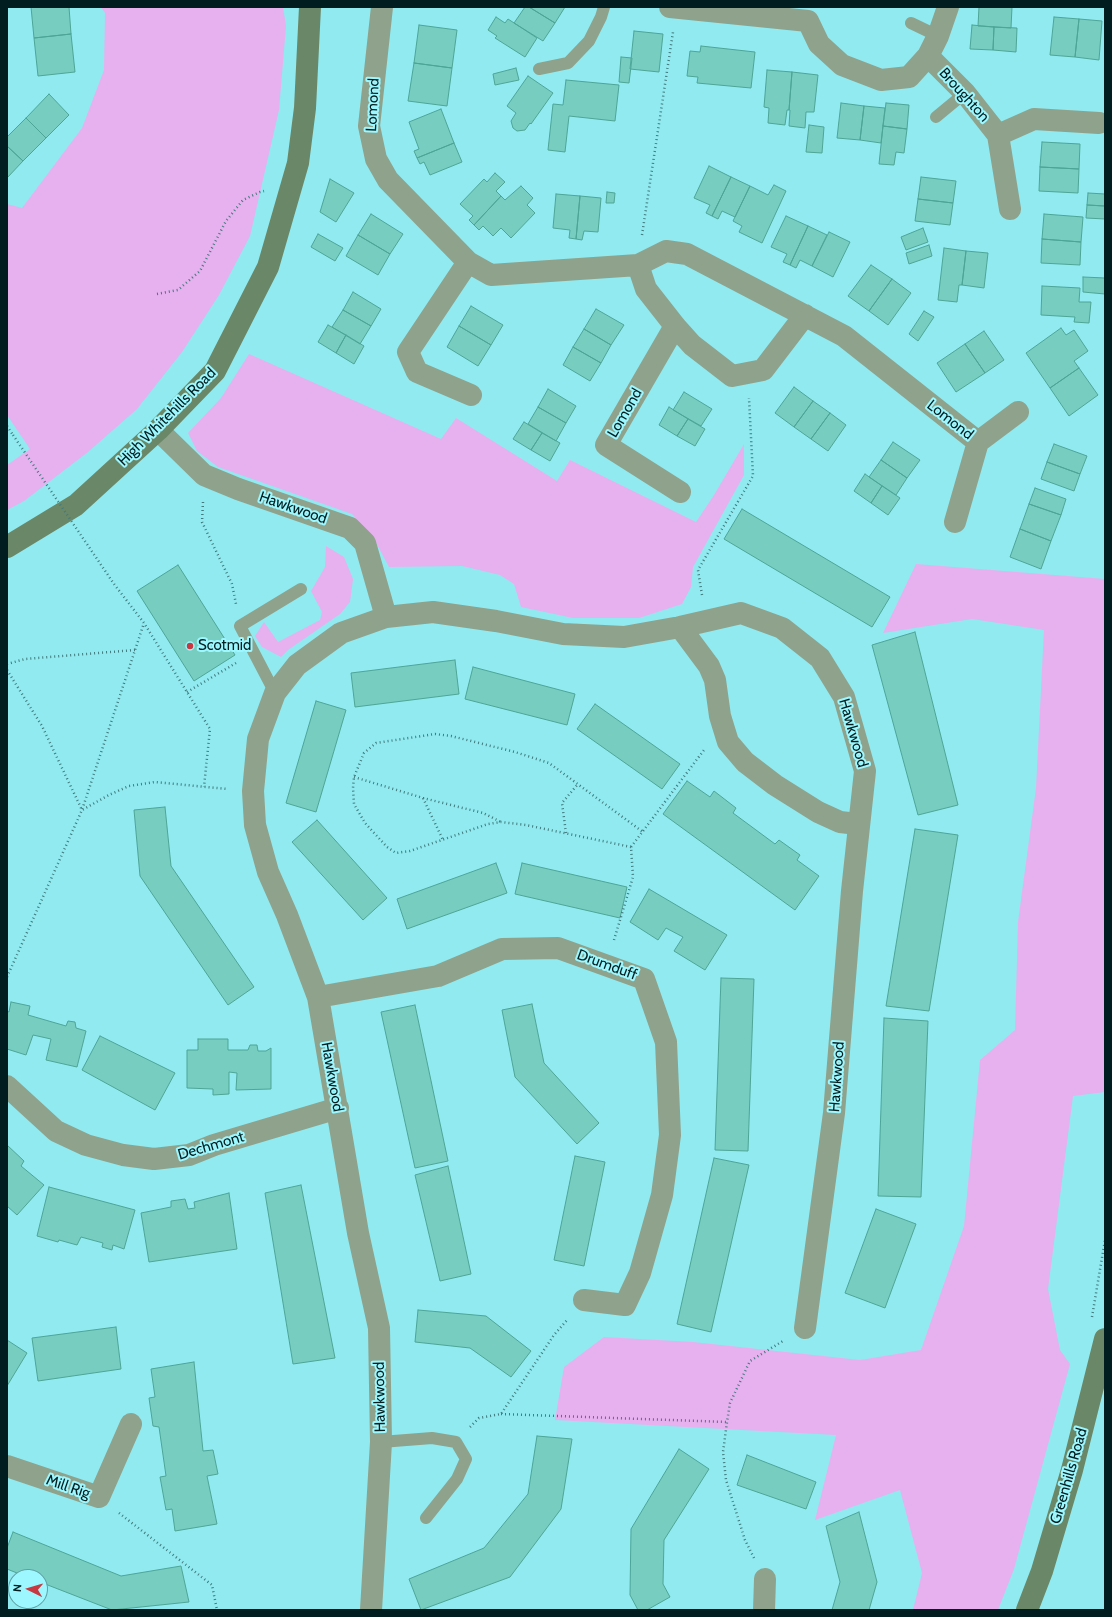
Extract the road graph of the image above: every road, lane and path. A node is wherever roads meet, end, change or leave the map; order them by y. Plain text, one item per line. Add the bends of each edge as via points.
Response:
1 (310, 7) edge
2 (382, 7) edge
3 (604, 7) edge
4 (948, 7) edge
5 (676, 8) edge
6 (812, 14) edge
7 (911, 23) dead end
8 (938, 36) junction
9 (928, 56) junction
10 (540, 69) dead end
11 (965, 93) junction
12 (936, 117) dead end
13 (1099, 122) dead end
14 (998, 135) junction
15 (290, 190) junction
16 (1010, 209) dead end
17 (468, 262) junction
18 (638, 265) junction
19 (157, 294) dead end
20 (805, 315) junction
21 (675, 326) junction
22 (748, 373) junction
23 (471, 395) dead end
24 (1018, 412) dead end
25 (7, 426) edge
26 (158, 430) junction
27 (978, 442) junction
28 (204, 474) junction
29 (680, 492) dead end
30 (955, 522) dead end
31 (7, 547) edge
32 (300, 589) dead end
33 (386, 617) junction
34 (706, 621) junction
35 (144, 623) junction
36 (240, 626) junction
37 (680, 627) junction
38 (135, 650) junction
39 (254, 653) junction
40 (7, 664) edge
41 (7, 670) edge
42 (187, 692) junction
43 (275, 693) junction
44 (720, 716) junction
45 (354, 778) junction
46 (578, 784) junction
47 (204, 787) junction
48 (253, 790) junction
49 (423, 798) junction
50 (82, 810) junction
51 (501, 822) junction
52 (858, 824) junction
53 (643, 832) junction
54 (566, 833) junction
55 (443, 840) junction
56 (631, 847) junction
57 (607, 966) junction
58 (7, 977) edge
59 (318, 997) junction
60 (7, 1086) edge
61 (338, 1108) junction
62 (584, 1300) joint
63 (806, 1328) joint
64 (1105, 1339) edge
65 (501, 1414) junction
66 (727, 1422) junction
67 (131, 1424) dead end
68 (381, 1442) junction
69 (456, 1442) junction
70 (7, 1466) edge
71 (99, 1498) junction
72 (426, 1518) dead end
73 (765, 1579) joint
74 (217, 1610) edge
75 (372, 1610) edge
76 (764, 1610) edge
77 (1027, 1610) edge

1 - 15 street, High Whitehills Road via 305,108 298,164
2 - 17 street, Lomond via 369,126 376,159 388,180
3 - 10 lane via 589,41 568,63
4 - 8 street, Broughton
5 - 6 street, Broughton
5 - 18 path
6 - 9 street, Broughton via 819,44 842,65 881,80 909,77
7 - 8 lane
8 - 9 street, Broughton
9 - 11 street, Broughton
11 - 12 lane
11 - 14 street, Broughton
13 - 14 street, Broughton via 1034,119
14 - 16 street, Broughton
15 - 19 path via 260,192 243,200 226,221 200,271 178,290
15 - 26 street, High Whitehills Road via 268,267 215,371
17 - 18 street, Lomond via 491,275
17 - 23 street via 408,352 417,372
18 - 20 street, Lomond via 666,251 687,254
18 - 21 street via 646,289
20 - 22 street via 764,370
20 - 27 street, Lomond via 844,336
21 - 22 street via 692,344 732,376
21 - 29 street, Lomond via 606,445
22 - 34 path via 753,476 698,570
24 - 27 street, Lomond
25 - 35 path, bridge via 114,584
26 - 28 street, Hawkwood
26 - 31 street, High Whitehills Road via 76,505
27 - 30 street, Lomond
28 - 33 street, Hawkwood via 238,489 350,528 365,543
28 - 36 path via 202,522 232,584
32 - 36 lane
33 - 37 street, Hawkwood via 433,612 563,634 624,637
33 - 43 street, Hawkwood via 341,632 297,665
34 - 37 street, Hawkwood
34 - 52 street, Hawkwood via 741,613 782,628 820,658 844,697 865,771
35 - 38 path
35 - 42 path
36 - 39 lane
37 - 44 street via 709,666 715,680
38 - 40 path via 25,659
38 - 50 path
39 - 42 path
39 - 43 lane
41 - 50 path via 42,726
42 - 47 path via 210,729
43 - 48 street, Hawkwood via 258,739
44 - 52 street via 728,742 745,762 775,785 818,812 840,822
44 - 53 path via 713,738
45 - 46 path via 364,753 376,743 434,734 466,739 549,763
45 - 49 path
45 - 55 path via 354,804 365,823 387,847 396,853
46 - 53 path
46 - 54 path via 562,803
47 - 48 path
47 - 50 path via 155,782 129,786
48 - 59 street, Hawkwood via 255,825 268,872
49 - 51 path via 483,813
49 - 55 path
50 - 58 path
51 - 54 path
51 - 55 path
52 - 63 street, Hawkwood via 834,1113
53 - 56 path
54 - 56 path
56 - 57 path via 633,877
57 - 59 street, Drumduff via 558,948 502,949 438,976
57 - 62 street, Drumduff via 644,979 666,1042 670,1135 662,1195 640,1273 625,1305
59 - 61 street, Hawkwood
60 - 61 street, Dechmont via 56,1131 86,1145 123,1155 154,1159 189,1155 214,1145
61 - 68 street, Hawkwood via 358,1233 379,1328
62 - 65 path via 554,1335
63 - 66 path via 750,1361 730,1403
64 - 77 street, Greenhills Road via 1072,1470 1042,1571
65 - 66 path
65 - 69 path via 479,1418
66 - 73 path via 723,1452 726,1480 745,1540
67 - 71 street, Mill Rig
68 - 69 lane via 432,1438
68 - 75 street, Hawkwood
69 - 72 lane via 466,1459 457,1479
70 - 71 street, Mill Rig
71 - 74 path via 212,1585
73 - 76 street

